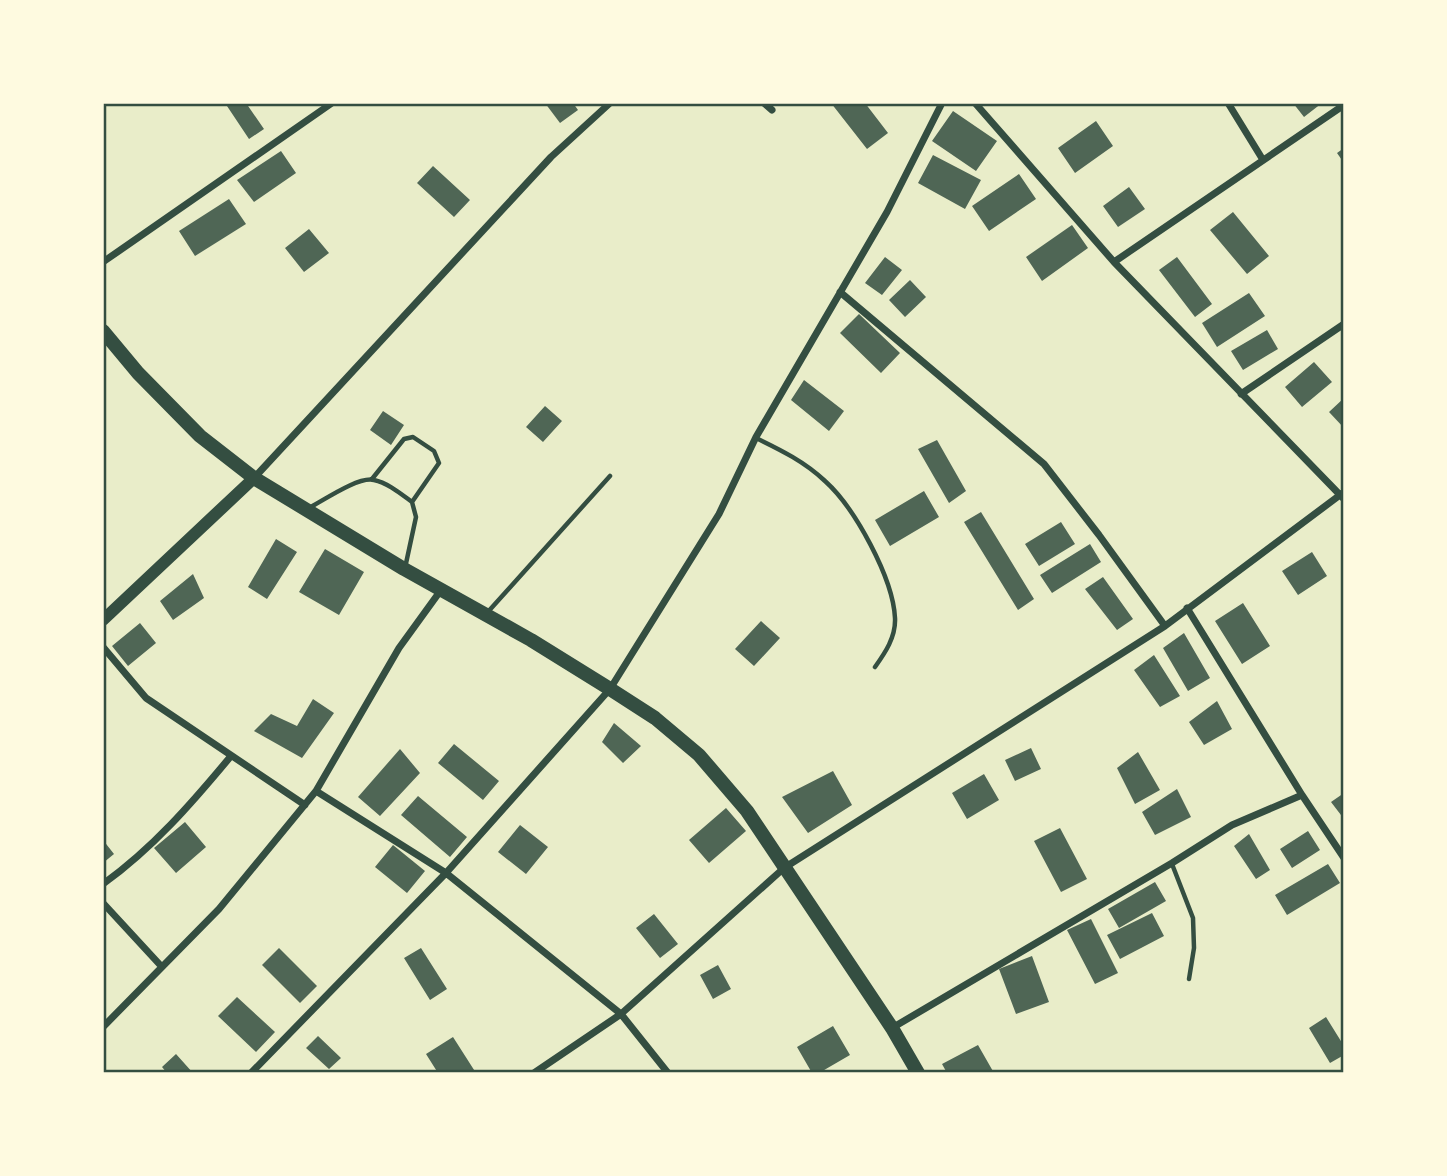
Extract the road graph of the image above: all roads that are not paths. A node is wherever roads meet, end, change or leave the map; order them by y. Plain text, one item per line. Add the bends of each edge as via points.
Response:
1 (332, 103) edge
2 (610, 103) edge
3 (764, 103) edge
4 (942, 103) edge
5 (975, 103) edge
6 (1227, 103) edge
7 (1344, 105) edge
8 (772, 110) dead end
9 (1263, 160) junction
10 (103, 262) edge
11 (1114, 262) junction
12 (841, 292) junction
13 (1344, 324) edge
14 (103, 331) edge
15 (1241, 394) junction
16 (756, 437) junction
17 (610, 476) dead end
18 (254, 478) junction
19 (372, 479) junction
20 (1343, 495) edge
21 (412, 502) junction
22 (306, 510) junction
23 (404, 569) junction
24 (441, 590) junction
25 (1187, 608) junction
26 (485, 615) junction
27 (103, 620) edge
28 (1165, 626) junction
29 (103, 647) edge
30 (875, 667) dead end
31 (610, 689) junction
32 (231, 756) junction
33 (316, 791) junction
34 (1302, 795) junction
35 (305, 806) junction
36 (1344, 858) edge
37 (1172, 863) junction
38 (784, 868) junction
39 (446, 873) junction
40 (103, 884) edge
41 (103, 903) edge
42 (162, 967) junction
43 (1189, 979) dead end
44 (621, 1014) junction
45 (103, 1027) edge
46 (892, 1028) junction
47 (251, 1073) edge
48 (534, 1073) edge
49 (668, 1073) edge
50 (918, 1073) edge

1 - 10 street
2 - 18 street via 551,157
3 - 8 street
4 - 12 street
5 - 11 street
6 - 9 street
7 - 9 street
9 - 11 street
11 - 15 street
12 - 16 street
12 - 28 street via 1044,464
13 - 15 street
14 - 18 main road via 200,436
15 - 20 street
16 - 30 lane via 827,482 865,533 890,588 896,621 888,649
16 - 31 street via 719,514
17 - 26 lane
18 - 22 main road
18 - 27 street
19 - 21 lane
19 - 21 lane via 404,439 413,437 434,451 439,463
19 - 22 lane
20 - 25 street
21 - 23 lane via 416,517
22 - 23 main road
23 - 24 main road
24 - 26 main road
24 - 33 street via 399,648
25 - 28 street
25 - 34 street
26 - 31 main road
28 - 38 street
29 - 32 street via 146,698
31 - 38 main road via 655,718 699,755 747,811
31 - 39 street
32 - 35 street
32 - 40 street via 184,813
33 - 35 street
33 - 39 street
34 - 36 street
34 - 37 street via 1232,825
35 - 42 street via 219,909
37 - 43 lane via 1193,918
37 - 46 street
38 - 44 street
38 - 46 main road
39 - 44 street
39 - 47 street
41 - 42 street
42 - 45 street
44 - 48 street
44 - 49 street
46 - 50 main road

